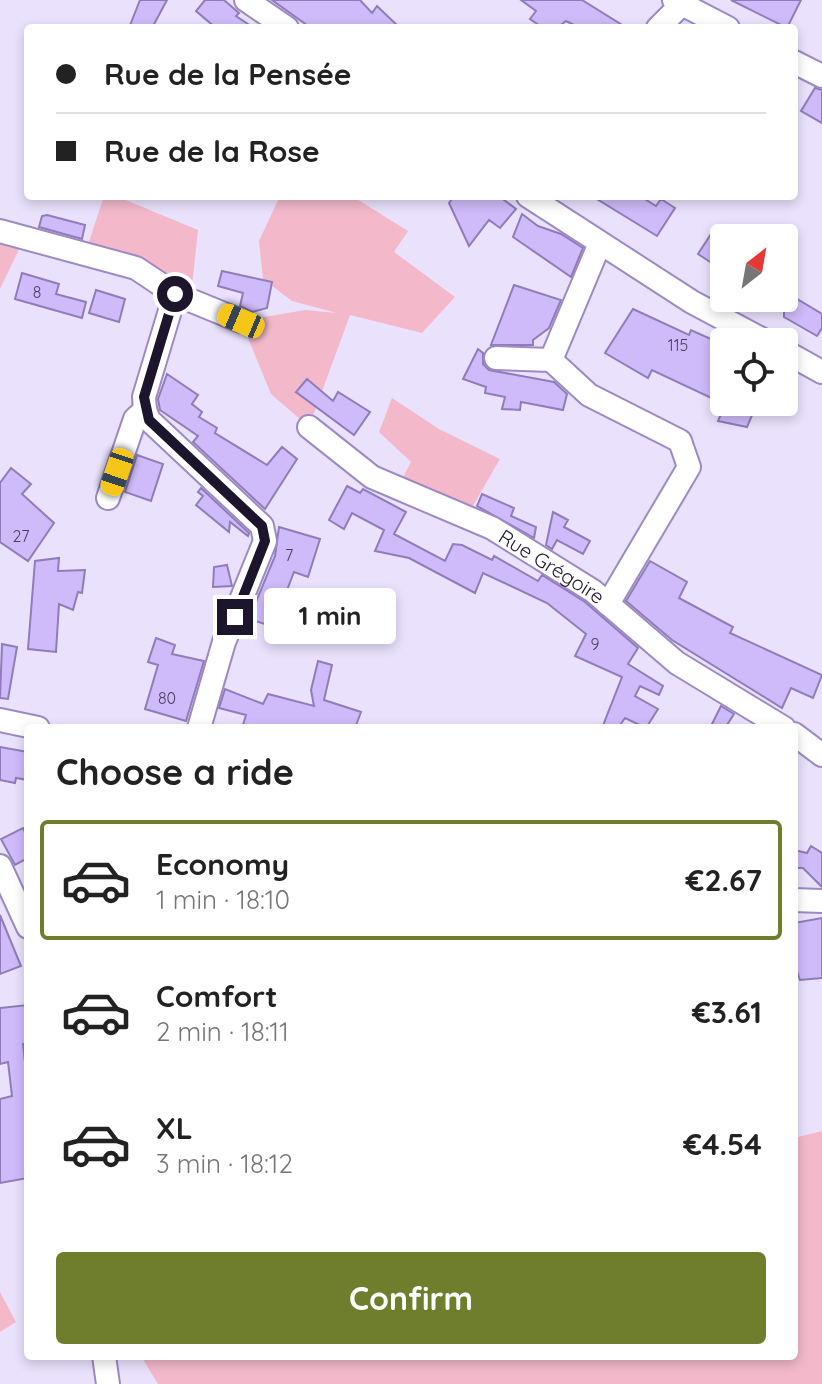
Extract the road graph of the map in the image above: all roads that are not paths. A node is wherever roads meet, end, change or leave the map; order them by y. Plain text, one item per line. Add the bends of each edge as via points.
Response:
1 (246, 0) edge
2 (678, 2) edge
3 (281, 24) edge
4 (661, 24) edge
5 (720, 24) edge
6 (798, 64) edge
7 (822, 76) edge
8 (534, 200) edge
9 (0, 231) edge
10 (600, 243) junction
11 (175, 294) junction
12 (241, 321) dead end
13 (741, 328) edge
14 (496, 358) dead end
15 (798, 359) edge
16 (551, 360) junction
17 (822, 372) edge
18 (145, 410) junction
19 (309, 427) dead end
20 (108, 498) dead end
21 (608, 604) junction
22 (0, 720) edge
23 (200, 724) edge
24 (777, 724) edge
25 (24, 725) edge
26 (798, 737) edge
27 (822, 755) edge
28 (0, 866) edge
29 (798, 900) edge
30 (822, 901) edge
31 (24, 918) edge
32 (105, 1360) edge
33 (108, 1384) edge

1 - 3 street
2 - 4 street
2 - 5 street
6 - 7 street
8 - 10 street
9 - 11 street via 136,268
10 - 13 street
10 - 16 street
11 - 12 street
11 - 18 street via 144,397
14 - 16 street
15 - 17 street
16 - 21 street via 589,395 680,441 689,467
18 - 20 street via 135,419
18 - 23 street via 149,420 262,526 265,541 224,642
19 - 21 street, Rue Grégoire via 372,477 492,528
21 - 24 street, Rue Grégoire via 677,663
22 - 25 street
26 - 27 street
28 - 31 street
29 - 30 street
32 - 33 street

